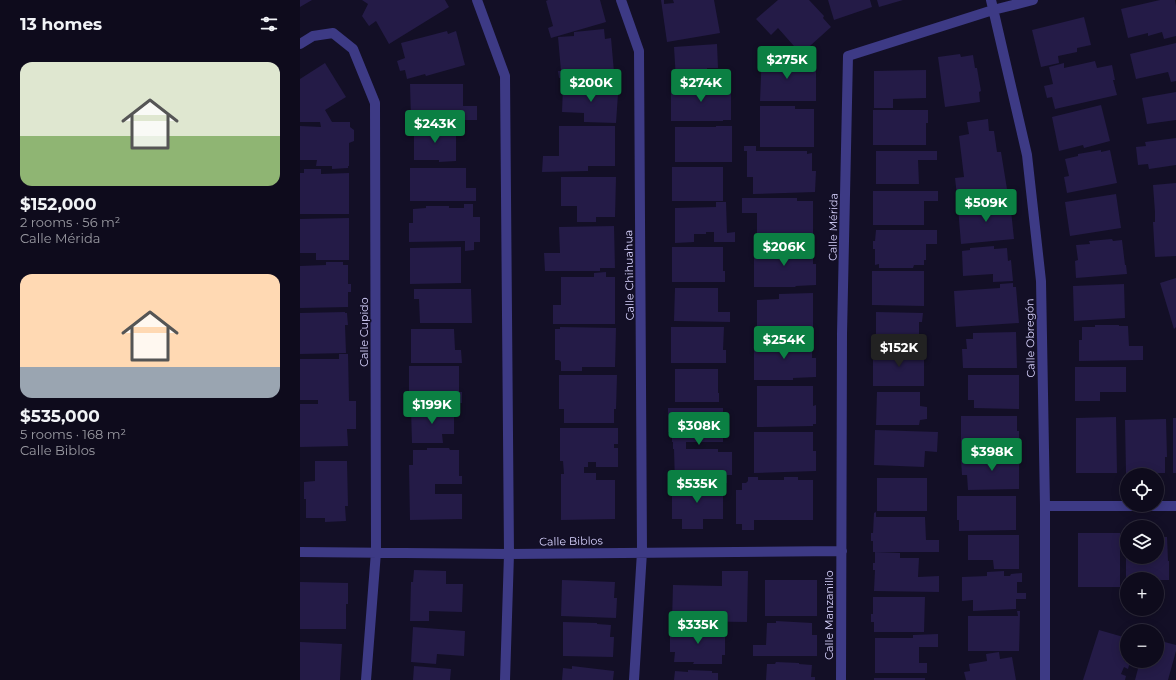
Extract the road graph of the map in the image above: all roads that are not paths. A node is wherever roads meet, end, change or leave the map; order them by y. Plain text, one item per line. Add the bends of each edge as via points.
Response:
1 (477, 0) edge
2 (621, 0) edge
3 (1033, 0) edge
4 (992, 5) edge
5 (300, 44) edge
6 (1045, 506) junction
7 (1176, 506) edge
8 (842, 551) junction
9 (300, 552) edge
10 (376, 552) junction
11 (642, 552) junction
12 (509, 554) junction
13 (366, 680) edge
14 (505, 680) edge
15 (634, 680) edge
16 (841, 680) edge
17 (1045, 680) edge

1 - 12 street via 505,76
2 - 11 street, Calle Chihuahua via 639,50
3 - 4 street
4 - 6 street, Calle Obregón via 1027,155 1040,274
4 - 8 street, Calle Mérida via 848,56 842,334
5 - 10 street, Calle Cupido via 313,36 333,33 353,49 376,103
6 - 7 street
6 - 17 street, Calle Obregón
8 - 11 street, Calle Biblos
8 - 16 street, Calle Manzanillo
9 - 10 street, Calle Biblos
10 - 12 street, Calle Biblos
10 - 13 street, Calle Cupido
11 - 12 street, Calle Biblos
11 - 15 street, Calle Chihuahua
12 - 14 street

